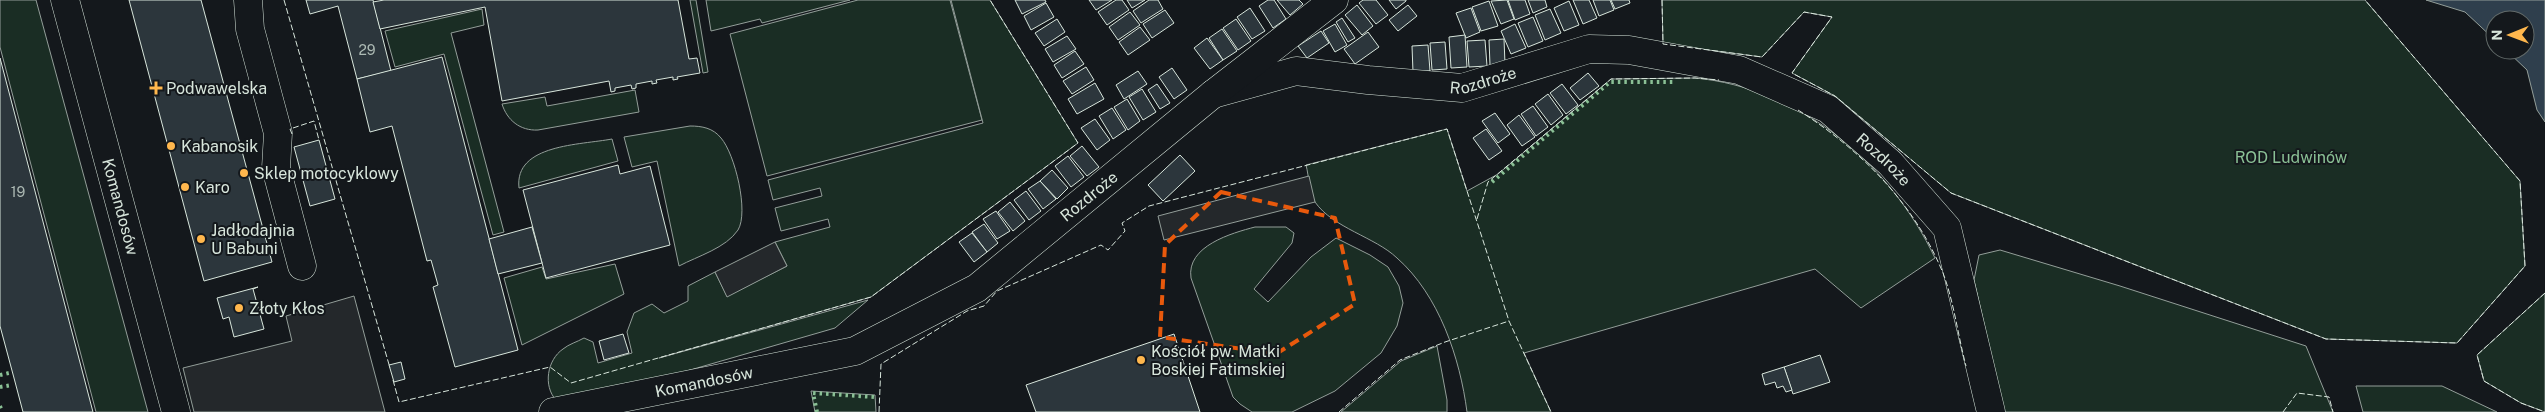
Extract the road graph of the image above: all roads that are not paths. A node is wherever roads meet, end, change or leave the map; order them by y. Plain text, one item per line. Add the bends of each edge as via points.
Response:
1 (65, 0) edge
2 (248, 0) edge
3 (1334, 0) edge
4 (1213, 94) junction
5 (302, 266) dead end
6 (855, 351) joint
7 (176, 412) edge
8 (553, 412) edge
9 (1991, 412) edge

1 - 7 street, Komandosów
2 - 5 street via 250,29 278,133 276,168
3 - 4 street
4 - 6 street, Rozdroże via 978,288
4 - 9 street, Rozdroże via 1296,71 1462,88 1589,49 1629,50 1739,70 1828,109 1890,163 1947,228
6 - 8 street, Komandosów

